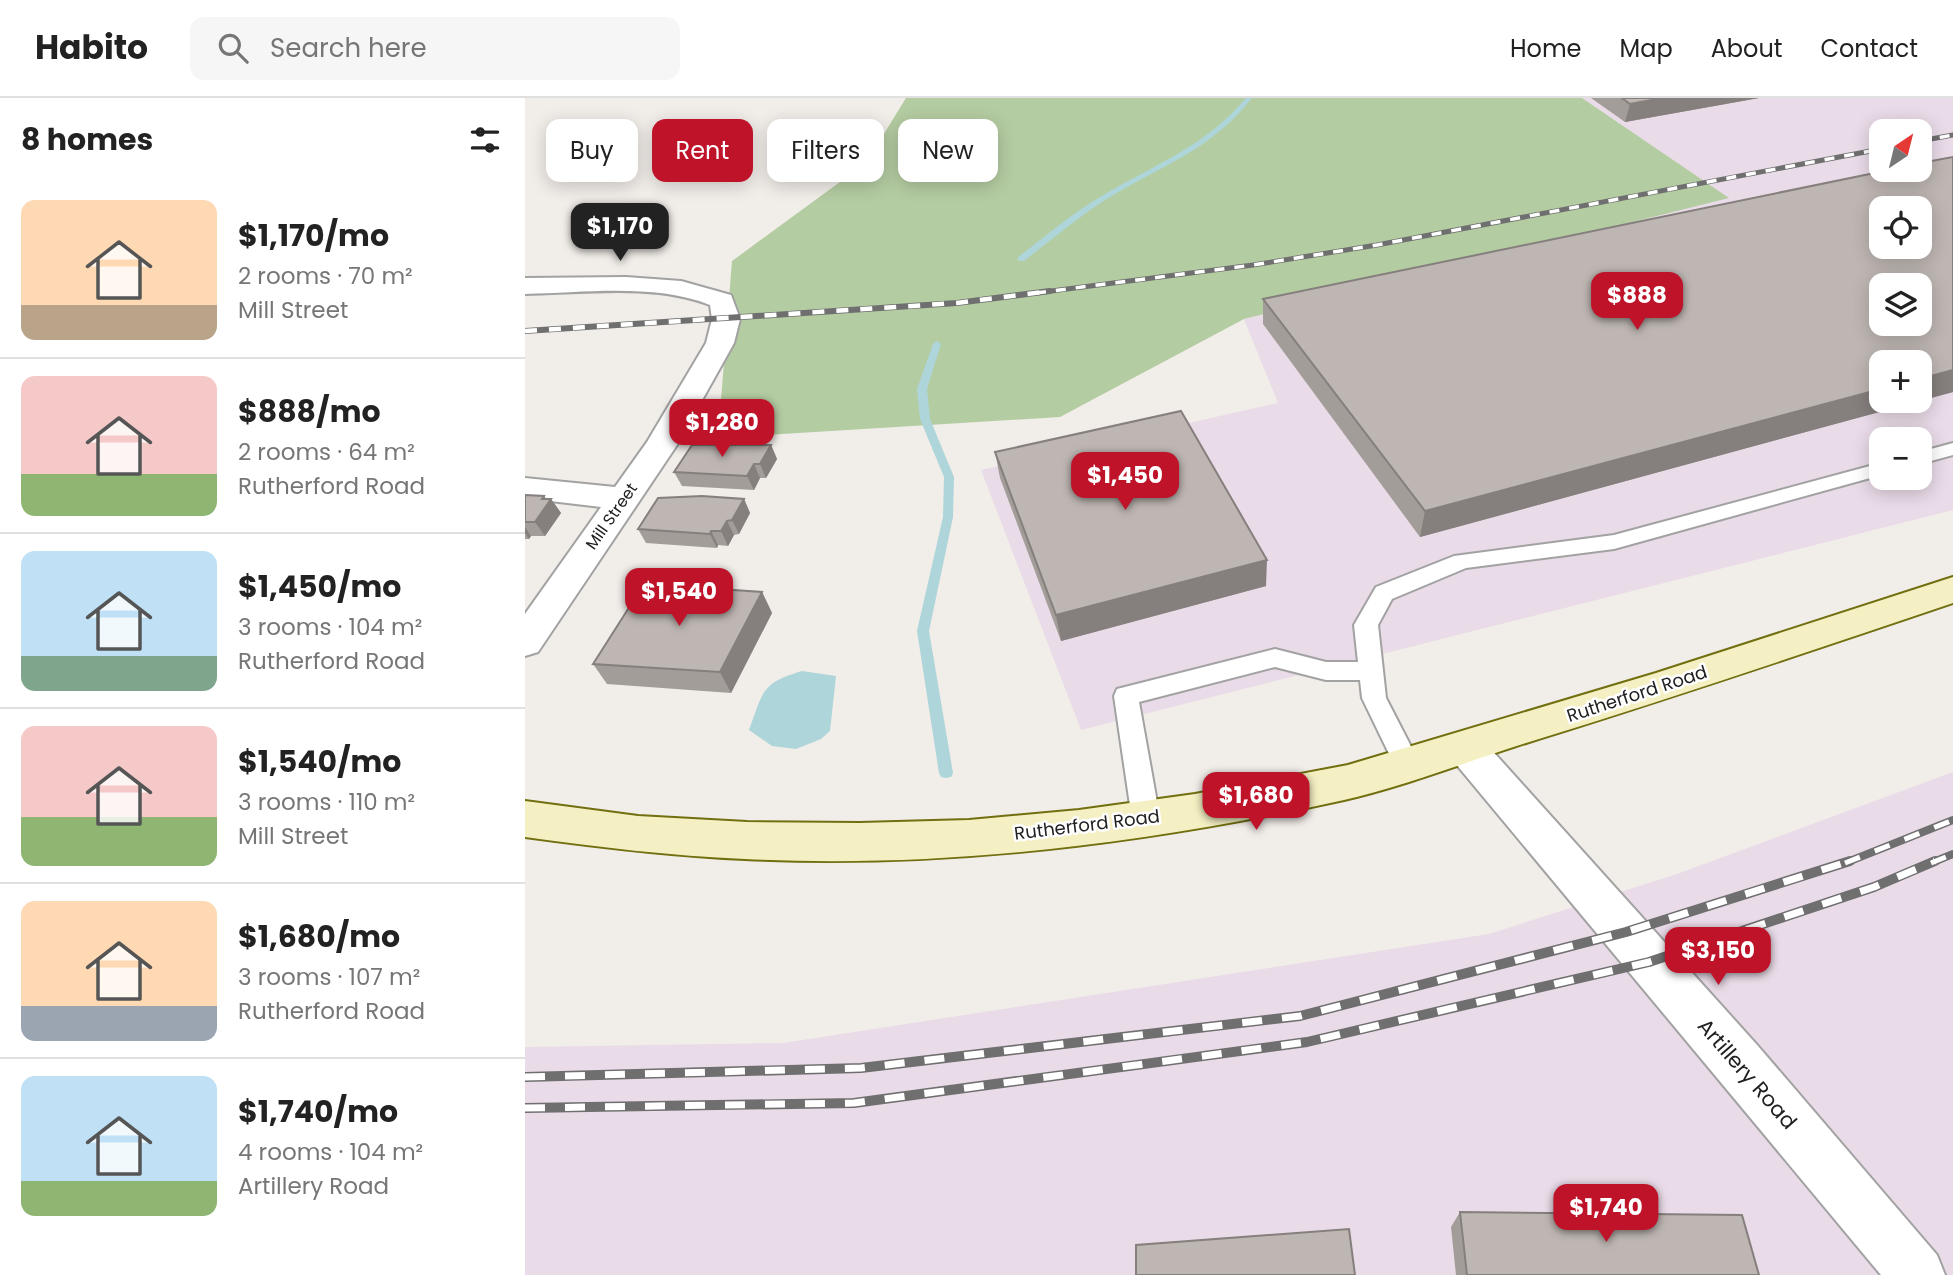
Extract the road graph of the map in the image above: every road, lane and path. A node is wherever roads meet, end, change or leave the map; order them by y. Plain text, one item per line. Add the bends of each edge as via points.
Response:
1 (525, 286) edge
2 (1953, 449) edge
3 (1932, 455) edge
4 (1869, 472) edge
5 (525, 488) edge
6 (623, 499) junction
7 (1953, 590) edge
8 (525, 642) edge
9 (1372, 671) junction
10 (1465, 747) junction
11 (1407, 764) junction
12 (525, 818) edge
13 (1146, 819) junction
14 (1917, 1275) edge

1 - 6 street, Mill Street via 670,287 711,294 724,305 720,343 661,445
2 - 3 lane
4 - 9 lane via 1614,542 1462,561 1384,593 1366,625
5 - 6 street
6 - 8 street, Mill Street
7 - 10 street, Rutherford Road
9 - 11 lane via 1374,698
9 - 13 lane via 1326,671 1275,658 1126,696
10 - 11 street, Rutherford Road
10 - 14 street, Artillery Road
11 - 13 street, Rutherford Road via 1348,782
12 - 13 street, Rutherford Road via 638,834 847,842 969,838

